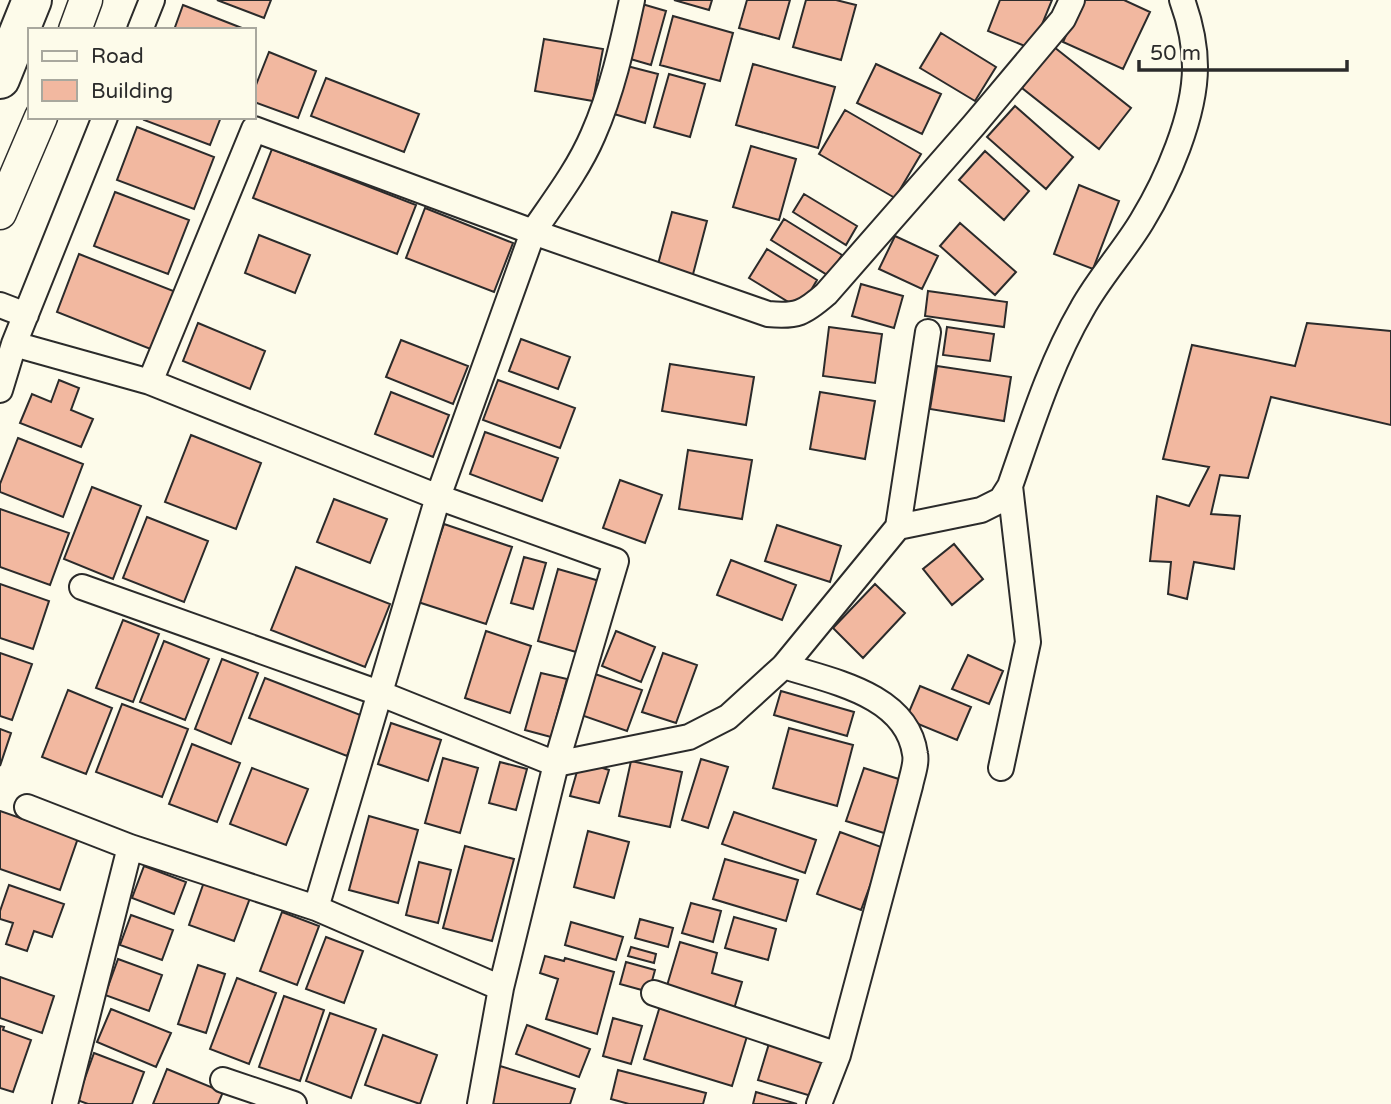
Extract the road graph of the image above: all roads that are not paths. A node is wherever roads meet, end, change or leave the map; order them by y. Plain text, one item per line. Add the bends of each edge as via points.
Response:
1 (32, 0) edge
2 (86, 0) edge
3 (152, 0) edge
4 (632, 0) edge
5 (1072, 0) edge
6 (1182, 0) edge
7 (76, 28) edge
8 (142, 28) edge
9 (0, 79) edge
10 (40, 119) edge
11 (104, 119) edge
12 (0, 213) edge
13 (533, 232) junction
14 (0, 306) edge
15 (26, 315) junction
16 (928, 332) dead end
17 (14, 344) junction
18 (150, 382) junction
19 (0, 390) edge
20 (1010, 486) junction
21 (438, 497) junction
22 (898, 527) junction
23 (82, 587) dead end
24 (783, 666) junction
25 (379, 693) junction
26 (555, 764) junction
27 (1001, 768) dead end
28 (27, 807) dead end
29 (130, 847) junction
30 (316, 908) junction
31 (501, 988) junction
32 (654, 993) dead end
33 (838, 1055) junction
34 (223, 1080) dead end
35 (65, 1104) edge
36 (294, 1104) edge
37 (480, 1104) edge
38 (819, 1104) edge

1 - 9 highway
2 - 7 street
3 - 8 street
4 - 13 street via 617,69 593,136
5 - 13 street via 1063,19 974,125 806,312 768,314
6 - 20 street via 1192,28 1196,68 1190,111 1143,220 1083,307 1058,355
10 - 12 street
11 - 15 street
13 - 18 street via 254,129
13 - 21 street
14 - 15 street
15 - 17 street
16 - 22 street
17 - 18 street
17 - 19 street
18 - 21 street
20 - 22 street via 1001,500 981,510
20 - 27 street via 1028,642
21 - 25 street
21 - 26 street via 616,561
22 - 24 street
23 - 25 street
24 - 26 street via 728,718 689,737
24 - 33 street via 858,690 892,710 916,755
25 - 26 street
25 - 30 street
26 - 31 street
28 - 29 street
29 - 30 street
29 - 35 street
30 - 31 street
31 - 37 street
32 - 33 street
33 - 38 street
34 - 36 street

